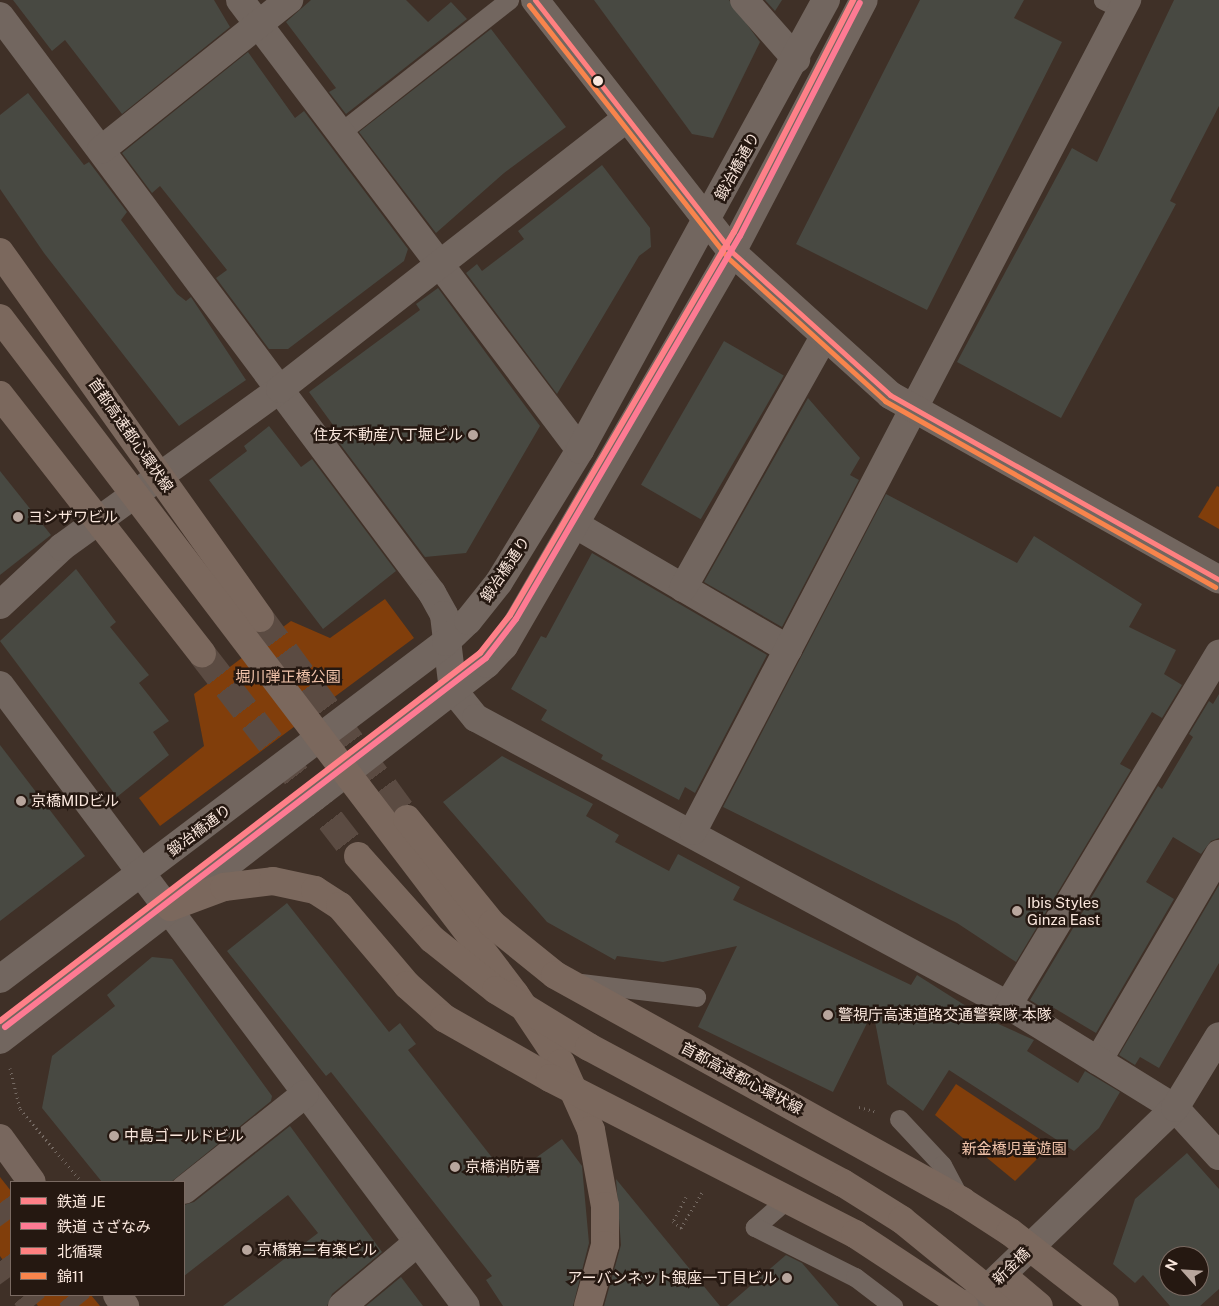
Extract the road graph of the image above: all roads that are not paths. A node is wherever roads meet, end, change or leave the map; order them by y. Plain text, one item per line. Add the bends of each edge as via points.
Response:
1 (240, 0) edge
2 (289, 0) edge
3 (509, 0) edge
4 (535, 0) edge
5 (744, 0) edge
6 (826, 0) edge
7 (864, 0) edge
8 (1117, 3) edge
9 (0, 16) edge
10 (259, 24) junction
11 (796, 59) junction
12 (626, 119) junction
13 (342, 132) junction
14 (101, 150) junction
15 (706, 222) junction
16 (0, 252) edge
17 (732, 252) junction
18 (440, 260) junction
19 (0, 318) edge
20 (824, 337) junction
21 (280, 389) junction
22 (0, 395) edge
23 (912, 410) junction
24 (580, 450) junction
25 (576, 525) junction
26 (1219, 580) edge
27 (683, 588) junction
28 (0, 605) edge
29 (260, 618) tunnel mouth
30 (446, 642) junction
31 (788, 649) junction
32 (202, 654) tunnel mouth
33 (1219, 654) edge
34 (0, 685) edge
35 (453, 690) junction
36 (407, 819) tunnel mouth
37 (693, 831) junction
38 (1219, 854) edge
39 (358, 856) tunnel mouth
40 (143, 872) junction
41 (170, 907) junction
42 (555, 975) junction
43 (0, 979) edge
44 (696, 997) dead end
45 (1008, 1005) junction
46 (1219, 1036) edge
47 (7, 1050) edge
48 (1098, 1061) junction
49 (305, 1094) junction
50 (1175, 1108) junction
51 (899, 1118) road end
52 (0, 1138) edge
53 (1219, 1156) edge
54 (31, 1181) edge
55 (185, 1189) edge
56 (787, 1199) junction
57 (962, 1201) junction
58 (418, 1242) junction
59 (1002, 1275) junction
60 (117, 1296) edge
61 (1097, 1300) edge
62 (125, 1306) edge
63 (342, 1306) edge
64 (466, 1306) edge
65 (588, 1306) edge
66 (893, 1306) edge
67 (964, 1306) edge
68 (969, 1306) edge
69 (1008, 1306) edge
70 (1040, 1306) edge

1 - 10 street
2 - 10 street
3 - 13 lane
4 - 12 street
5 - 11 street
6 - 11 street, 鍛冶橋通り
7 - 17 street
8 - 23 street
9 - 14 street
10 - 13 street
10 - 14 street
11 - 15 street, 鍛冶橋通り
12 - 15 street
12 - 18 street
13 - 18 street
14 - 21 street
15 - 17 street
15 - 24 street, 鍛冶橋通り
16 - 29 highway, 首都高速都心環状線
17 - 20 street
17 - 25 street
18 - 21 street
18 - 24 street
19 - 65 highway via 547,1040 578,1098 600,1167 605,1245
20 - 23 street
20 - 27 street
21 - 28 street via 62,547
21 - 30 street via 432,593 444,615
22 - 32 highway
23 - 26 street
23 - 31 street
24 - 30 street, 鍛冶橋通り via 499,582
25 - 27 street
25 - 35 street via 504,646
27 - 31 street
30 - 35 street
30 - 40 street, 鍛冶橋通り
31 - 37 street
33 - 45 street
34 - 40 street
35 - 37 street via 476,718
35 - 41 street
36 - 42 highway, 首都高速都心環状線 via 492,924
37 - 45 street
38 - 48 street
39 - 69 highway via 432,939 496,990 589,1048 843,1183 902,1220
40 - 41 street
40 - 43 street, 鍛冶橋通り
41 - 47 street
41 - 49 street
41 - 56 highway via 224,887 273,881 315,890 340,906 407,986 444,1018 550,1078
42 - 44 lane via 605,988 626,987
42 - 57 highway, 首都高速都心環状線
45 - 48 street
46 - 50 street, 新金橋
48 - 50 street
49 - 55 street
49 - 58 street
50 - 53 street
50 - 59 street, 新金橋
51 - 57 lane via 942,1165
52 - 54 main road
56 - 66 lane via 755,1227 855,1277
56 - 67 highway via 900,1261
57 - 61 highway, 首都高速都心環状線
58 - 63 street
58 - 64 street
59 - 68 street, 新金橋
59 - 70 highway
60 - 62 main road

